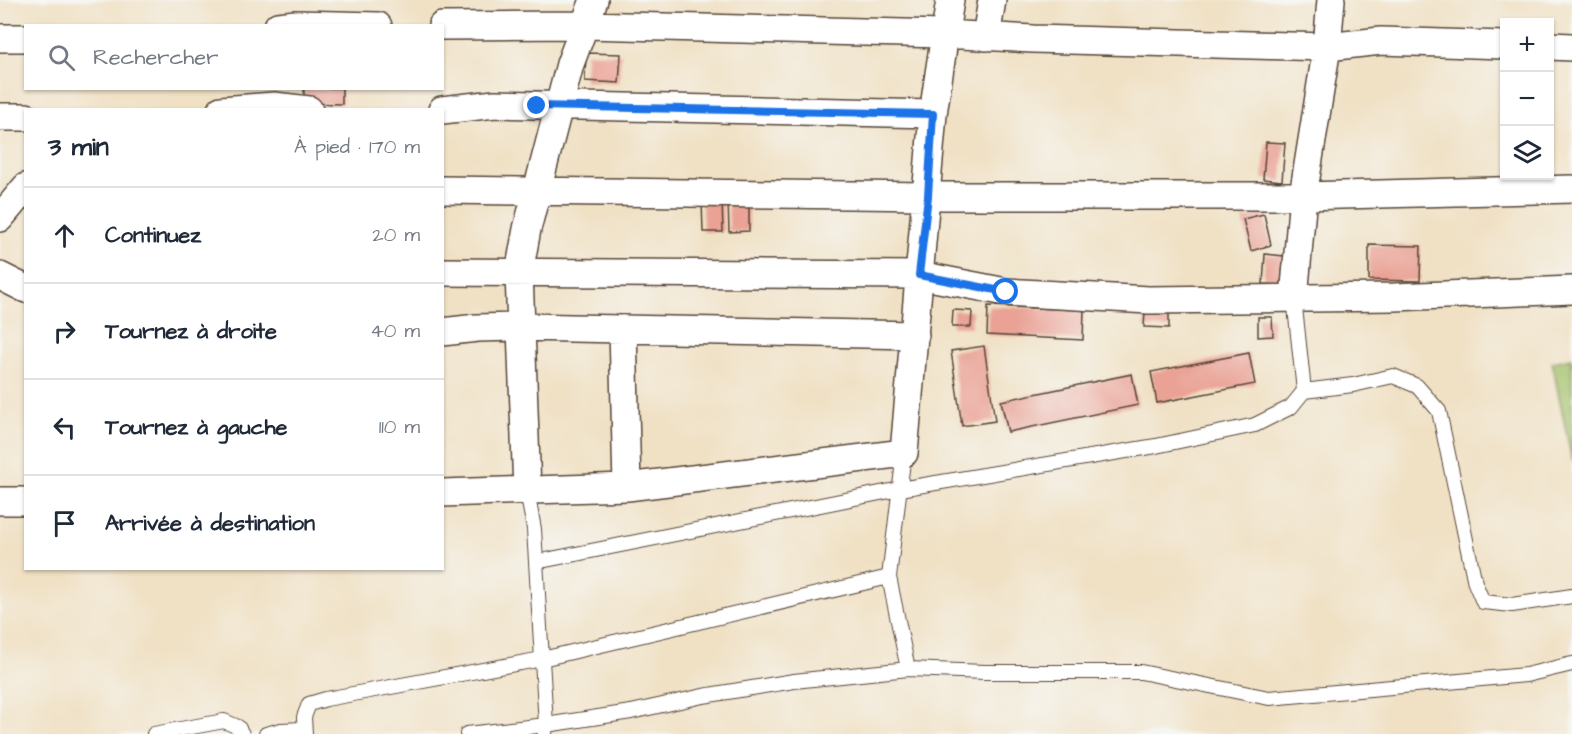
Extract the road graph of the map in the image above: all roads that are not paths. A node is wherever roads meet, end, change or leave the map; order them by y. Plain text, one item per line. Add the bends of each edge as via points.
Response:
1 (594, 0) edge
2 (950, 0) edge
3 (992, 0) edge
4 (1331, 0) edge
5 (292, 19) edge
6 (353, 24) edge
7 (444, 26) edge
8 (586, 26) junction
9 (943, 34) junction
10 (986, 37) junction
11 (0, 38) edge
12 (24, 38) edge
13 (1500, 45) edge
14 (1554, 46) edge
15 (1327, 47) junction
16 (1572, 47) edge
17 (275, 101) edge
18 (561, 107) junction
19 (233, 108) edge
20 (301, 108) edge
21 (444, 110) edge
22 (933, 114) junction
23 (0, 117) edge
24 (24, 117) edge
25 (24, 189) edge
26 (1572, 189) edge
27 (444, 190) edge
28 (538, 190) junction
29 (928, 196) junction
30 (1303, 196) junction
31 (0, 218) edge
32 (444, 273) edge
33 (519, 273) junction
34 (919, 275) junction
35 (0, 276) edge
36 (24, 288) edge
37 (1572, 290) edge
38 (1294, 298) junction
39 (522, 327) junction
40 (623, 329) junction
41 (444, 332) edge
42 (915, 335) junction
43 (1304, 391) junction
44 (904, 453) junction
45 (627, 487) junction
46 (900, 489) junction
47 (527, 491) junction
48 (444, 493) edge
49 (0, 501) edge
50 (24, 501) edge
51 (536, 562) junction
52 (889, 577) junction
53 (1572, 596) edge
54 (542, 659) junction
55 (1572, 664) edge
56 (908, 669) junction
57 (546, 729) edge
58 (304, 732) edge
59 (154, 734) edge
60 (242, 734) edge
61 (266, 734) edge
62 (467, 734) edge

1 - 8 street
2 - 9 street
3 - 10 street
4 - 15 street
5 - 6 street
7 - 8 street
8 - 9 street
8 - 18 street via 570,64
9 - 10 street
9 - 22 street
10 - 15 street
11 - 12 street
13 - 15 street via 1381,41
14 - 16 street
15 - 30 street
17 - 19 street
17 - 20 street
18 - 21 street via 495,105
18 - 22 street
18 - 28 street
22 - 29 street
23 - 24 street
25 - 31 street
26 - 30 street
27 - 28 street
28 - 29 street
28 - 33 street
29 - 30 street
29 - 34 street
30 - 38 street
32 - 33 street
33 - 34 street
33 - 39 street
34 - 38 street via 1018,293 1149,300
34 - 42 street
35 - 36 street
37 - 38 street
38 - 43 lane
39 - 40 street
39 - 41 street
39 - 47 street
40 - 42 street
40 - 45 street
42 - 44 street
43 - 46 lane via 1291,407 1256,425
43 - 53 lane via 1393,376 1417,386 1439,411 1475,583 1483,602 1512,605
44 - 45 street
44 - 46 lane
45 - 47 street
46 - 51 lane
46 - 52 lane
47 - 48 street
47 - 51 lane
49 - 50 street
51 - 54 lane
52 - 54 lane
52 - 56 lane
54 - 57 lane
54 - 58 lane via 309,704
55 - 56 lane via 1526,675 1269,698 1141,672
56 - 57 lane via 703,696
57 - 62 lane
58 - 61 lane via 281,730
59 - 60 lane via 224,721 238,727

